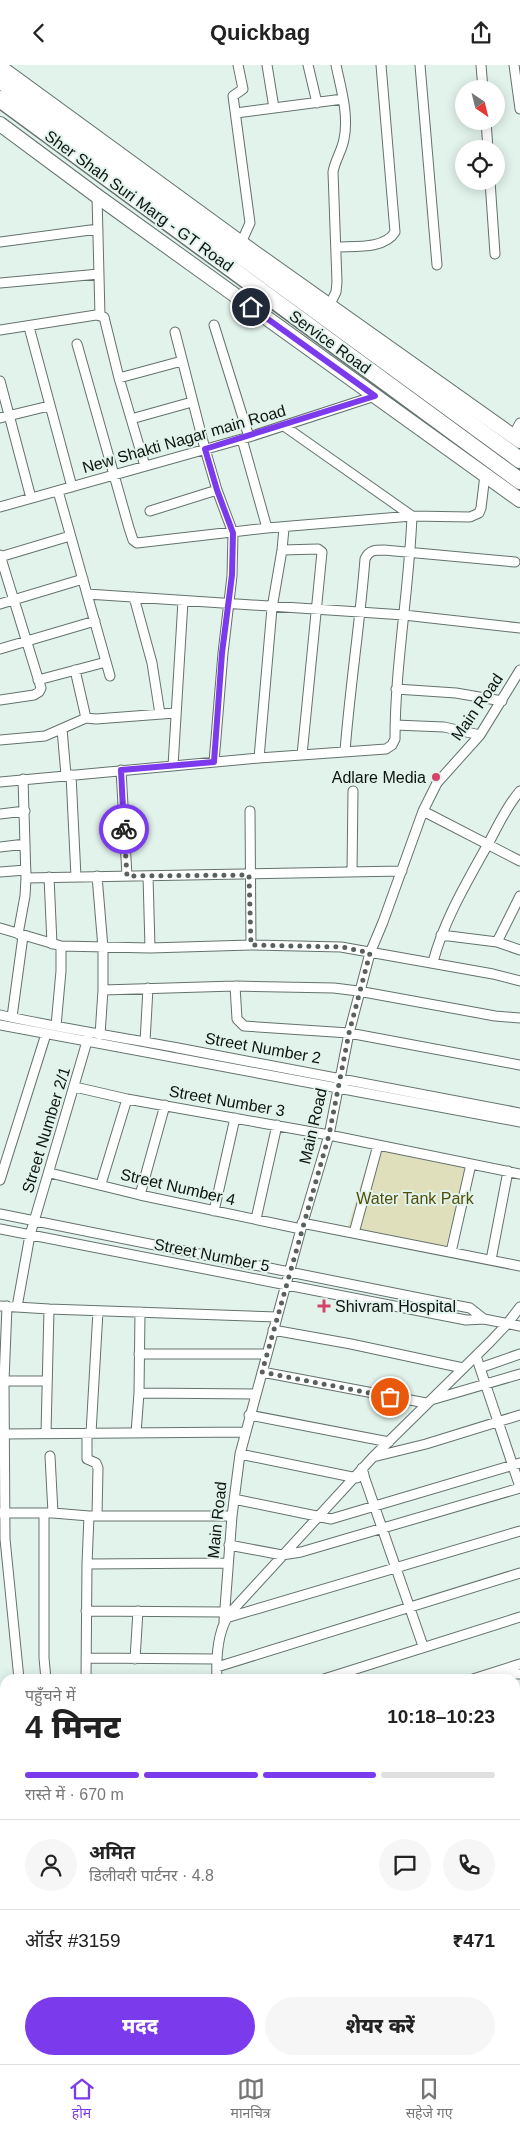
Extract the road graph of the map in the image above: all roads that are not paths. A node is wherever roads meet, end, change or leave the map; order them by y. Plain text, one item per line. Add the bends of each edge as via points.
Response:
1 (238, 65) edge
2 (267, 65) edge
3 (308, 65) edge
4 (336, 65) edge
5 (382, 65) edge
6 (420, 65) edge
7 (481, 65) edge
8 (514, 65) edge
9 (0, 67) edge
10 (0, 80) edge
11 (482, 80) edge
12 (0, 99) edge
13 (343, 99) junction
14 (317, 103) junction
15 (274, 108) junction
16 (520, 109) edge
17 (236, 113) junction
18 (0, 124) edge
19 (491, 190) edge
20 (97, 196) junction
21 (98, 229) junction
22 (0, 242) edge
23 (241, 243) junction
24 (336, 247) junction
25 (495, 254) dead end
26 (437, 265) dead end
27 (99, 274) junction
28 (0, 283) edge
29 (330, 305) junction
30 (100, 315) junction
31 (214, 325) dead end
32 (29, 327) junction
33 (0, 330) edge
34 (175, 332) dead end
35 (77, 343) dead end
36 (182, 361) junction
37 (119, 378) junction
38 (0, 381) edge
39 (375, 396) junction
40 (444, 396) junction
41 (192, 402) junction
42 (49, 406) junction
43 (4, 417) edge
44 (131, 419) junction
45 (284, 426) junction
46 (518, 433) edge
47 (245, 438) junction
48 (205, 449) junction
49 (520, 460) edge
50 (145, 466) junction
51 (115, 475) junction
52 (485, 475) junction
53 (520, 481) edge
54 (72, 487) junction
55 (217, 490) junction
56 (58, 491) junction
57 (31, 498) junction
58 (520, 500) edge
59 (0, 507) edge
60 (150, 511) dead end
61 (412, 517) junction
62 (267, 528) junction
63 (284, 528) junction
64 (233, 533) junction
65 (70, 536) junction
66 (282, 550) junction
67 (411, 552) junction
68 (0, 556) edge
69 (515, 562) dead end
70 (83, 579) junction
71 (87, 594) junction
72 (134, 597) junction
73 (13, 600) junction
74 (183, 601) junction
75 (228, 603) junction
76 (0, 604) edge
77 (272, 608) junction
78 (318, 609) junction
79 (361, 613) junction
80 (404, 615) junction
81 (95, 621) junction
82 (520, 628) edge
83 (24, 640) junction
84 (0, 649) edge
85 (106, 662) junction
86 (75, 670) junction
87 (520, 670) edge
88 (110, 677) dead end
89 (38, 679) junction
90 (396, 689) junction
91 (0, 700) edge
92 (502, 701) junction
93 (175, 713) junction
94 (160, 714) junction
95 (86, 718) junction
96 (395, 725) junction
97 (62, 729) junction
98 (480, 735) junction
99 (0, 740) edge
100 (345, 751) junction
101 (302, 755) junction
102 (259, 758) junction
103 (214, 762) junction
104 (173, 766) junction
105 (121, 770) junction
106 (69, 775) junction
107 (23, 779) junction
108 (0, 781) edge
109 (352, 791) dead end
110 (520, 791) edge
111 (25, 811) junction
112 (250, 811) dead end
113 (424, 811) junction
114 (0, 814) edge
115 (25, 844) junction
116 (488, 844) junction
117 (0, 847) edge
118 (520, 861) edge
119 (402, 871) junction
120 (0, 872) edge
121 (352, 872) junction
122 (26, 874) junction
123 (249, 875) junction
124 (98, 876) junction
125 (127, 876) junction
126 (148, 876) junction
127 (49, 877) junction
128 (76, 877) junction
129 (520, 896) edge
130 (0, 928) edge
131 (20, 935) junction
132 (441, 935) junction
133 (497, 942) junction
134 (57, 945) junction
135 (251, 945) junction
136 (103, 948) junction
137 (150, 948) junction
138 (520, 950) edge
139 (370, 953) junction
140 (433, 963) junction
141 (520, 981) edge
142 (235, 986) junction
143 (148, 988) junction
144 (103, 990) junction
145 (358, 991) junction
146 (0, 1015) edge
147 (12, 1017) junction
148 (520, 1018) edge
149 (1, 1027) edge
150 (56, 1027) junction
151 (349, 1033) junction
152 (46, 1034) junction
153 (100, 1035) junction
154 (88, 1038) junction
155 (145, 1042) junction
156 (520, 1065) edge
157 (340, 1078) junction
158 (75, 1087) junction
159 (338, 1087) junction
160 (126, 1099) junction
161 (165, 1105) junction
162 (520, 1113) edge
163 (235, 1118) junction
164 (520, 1123) edge
165 (277, 1125) junction
166 (329, 1135) junction
167 (378, 1145) junction
168 (471, 1163) junction
169 (508, 1171) junction
170 (50, 1173) junction
171 (520, 1174) edge
172 (0, 1179) edge
173 (101, 1184) junction
174 (140, 1195) junction
175 (214, 1211) junction
176 (0, 1213) edge
177 (256, 1219) junction
178 (35, 1221) junction
179 (302, 1226) junction
180 (0, 1229) edge
181 (354, 1233) junction
182 (30, 1235) junction
183 (451, 1252) junction
184 (491, 1260) junction
185 (520, 1266) edge
186 (289, 1272) junction
187 (285, 1285) junction
188 (4, 1306) edge
189 (17, 1307) junction
190 (520, 1307) edge
191 (49, 1309) junction
192 (98, 1311) junction
193 (140, 1312) junction
194 (276, 1317) junction
195 (484, 1319) junction
196 (507, 1324) junction
197 (520, 1326) edge
198 (273, 1330) junction
199 (139, 1354) junction
200 (266, 1354) junction
201 (520, 1355) edge
202 (476, 1356) junction
203 (463, 1367) junction
204 (480, 1367) junction
205 (262, 1372) junction
206 (520, 1374) edge
207 (2, 1381) edge
208 (46, 1381) junction
209 (486, 1385) junction
210 (139, 1393) junction
211 (256, 1393) junction
212 (428, 1402) junction
213 (249, 1415) junction
214 (520, 1415) edge
215 (498, 1422) junction
216 (246, 1432) junction
217 (46, 1433) junction
218 (89, 1433) junction
219 (136, 1433) junction
220 (4, 1434) junction
221 (389, 1442) junction
222 (240, 1454) junction
223 (50, 1456) dead end
224 (373, 1457) junction
225 (517, 1464) edge
226 (362, 1468) junction
227 (354, 1477) junction
228 (364, 1479) junction
229 (520, 1488) edge
230 (234, 1499) junction
231 (374, 1507) junction
232 (3, 1513) edge
233 (49, 1514) junction
234 (93, 1516) junction
235 (232, 1516) junction
236 (318, 1516) junction
237 (382, 1530) junction
238 (520, 1531) edge
239 (229, 1545) junction
240 (282, 1555) junction
241 (227, 1563) junction
242 (0, 1564) edge
243 (87, 1564) junction
244 (394, 1568) junction
245 (520, 1573) edge
246 (8, 1575) junction
247 (408, 1606) junction
248 (86, 1611) junction
249 (138, 1611) junction
250 (224, 1617) junction
251 (520, 1617) edge
252 (423, 1646) junction
253 (86, 1658) junction
254 (135, 1659) junction
255 (217, 1663) junction
256 (520, 1664) edge
257 (493, 1673) junction
258 (18, 1674) edge
259 (46, 1674) edge
260 (86, 1674) edge
261 (217, 1674) edge
262 (339, 1674) edge
263 (490, 1674) edge
264 (520, 1674) edge

1 - 17 street via 242,89 233,95
2 - 15 street
3 - 14 street
4 - 13 street
5 - 24 street via 395,232 382,242
6 - 26 street
7 - 11 street
8 - 16 street
9 - 23 main road, Service Road
10 - 40 highway, Sher Shah Suri Marg - GT Road
12 - 53 highway, Sher Shah Suri Marg - GT Road
13 - 14 street
13 - 24 street via 345,133 333,173
14 - 15 street
15 - 17 street
17 - 23 street via 250,223
18 - 20 main road, Service Road
19 - 25 street
20 - 21 street
20 - 39 main road, Service Road
21 - 22 street
21 - 27 street
23 - 29 main road, Service Road
24 - 29 street via 336,292
27 - 28 street
27 - 30 street
29 - 40 main road, Service Road
30 - 32 street
30 - 37 street via 106,320
31 - 47 street
32 - 33 street
32 - 42 street
34 - 36 street
35 - 51 street
36 - 37 street
36 - 41 street
37 - 44 street
38 - 43 street
39 - 45 street, New Shakti Nagar main Road
39 - 52 main road, Service Road
40 - 46 main road, Service Road
40 - 49 highway, Sher Shah Suri Marg - GT Road
41 - 44 street
41 - 48 street
42 - 43 street
42 - 54 street
43 - 57 street
44 - 50 street
45 - 47 street, New Shakti Nagar main Road
45 - 61 street
47 - 48 street, New Shakti Nagar main Road
47 - 62 street
48 - 50 street, New Shakti Nagar main Road
48 - 55 street
50 - 51 street, New Shakti Nagar main Road
51 - 54 street, New Shakti Nagar main Road
51 - 64 street via 131,535 137,543
52 - 58 main road, Service Road
52 - 61 street via 481,507 475,516
54 - 56 street, New Shakti Nagar main Road
55 - 60 street
55 - 64 street
56 - 57 street, New Shakti Nagar main Road
56 - 65 street
57 - 59 street, New Shakti Nagar main Road
61 - 63 street
61 - 67 street
62 - 63 street
62 - 64 street
63 - 66 street
64 - 75 street
65 - 68 street
65 - 70 street
66 - 77 street
66 - 78 street via 321,550
67 - 69 street
67 - 79 street via 384,550 367,554
67 - 80 street
68 - 73 street
70 - 71 street
70 - 73 street
71 - 72 street
71 - 81 street
72 - 74 street
72 - 94 street via 152,663
73 - 76 street
73 - 83 street
74 - 75 street
74 - 93 street
75 - 77 street
75 - 103 street
77 - 78 street
77 - 102 street
78 - 79 street
78 - 101 street
79 - 80 street
79 - 100 street
80 - 82 street
80 - 90 street
81 - 83 street
81 - 85 street
83 - 84 street
83 - 89 street
85 - 86 street
85 - 88 street
86 - 89 street
86 - 95 street
87 - 92 street, Main Road
89 - 91 street via 40,691 34,695
90 - 92 street via 456,693
90 - 96 street
92 - 98 street, Main Road
93 - 94 street
93 - 104 street
94 - 95 street
95 - 97 street
96 - 98 street via 444,727
96 - 100 street via 395,739 389,748
97 - 99 street via 44,736
97 - 106 street
98 - 113 street, Main Road via 437,783
100 - 101 street
101 - 102 street
102 - 103 street
103 - 104 street
104 - 105 street
105 - 106 street
105 - 125 street
106 - 107 street
106 - 128 street
107 - 108 street
107 - 111 street
109 - 121 street
110 - 116 street
111 - 114 street
111 - 115 street
112 - 123 street
113 - 116 street
113 - 119 street, Main Road
115 - 117 street
115 - 122 street
116 - 118 street
116 - 132 street
119 - 121 street
119 - 139 street, Main Road
120 - 122 street
121 - 123 street
122 - 127 street
122 - 131 street
123 - 126 street
123 - 135 street
124 - 125 street
124 - 128 street
124 - 136 street
125 - 126 street
126 - 137 street
127 - 128 street
127 - 134 street
129 - 133 street
130 - 131 street
131 - 134 street
131 - 147 street
132 - 133 street
132 - 140 street
133 - 138 street
134 - 136 street
134 - 150 street via 61,971
135 - 137 street
135 - 139 street via 342,947
136 - 137 street
136 - 144 street
139 - 140 street
139 - 145 street, Main Road
140 - 141 street
142 - 143 street
142 - 145 street
142 - 151 street via 237,1019 244,1026
143 - 144 street
143 - 155 street
144 - 153 street
145 - 148 street via 495,1017
145 - 151 street, Main Road
146 - 147 street, Street Number 2
147 - 150 street, Street Number 2
149 - 152 street
150 - 154 street, Street Number 2
151 - 156 street
151 - 157 street, Main Road
152 - 154 street
152 - 172 street
153 - 154 street, Street Number 2
153 - 155 street, Street Number 2
154 - 158 street, Street Number 2/1
154 - 159 street
155 - 157 street, Street Number 2
157 - 159 street, Main Road
157 - 162 street, Street Number 2
158 - 160 street, Street Number 3
158 - 170 street, Street Number 2/1
159 - 164 street
159 - 166 street, Main Road
160 - 161 street, Street Number 3
160 - 173 street
161 - 163 street, Street Number 3
161 - 174 street
163 - 165 street, Street Number 3
163 - 175 street
165 - 166 street, Street Number 3
165 - 177 street
166 - 167 street, Street Number 3
166 - 179 street, Main Road
167 - 168 street, Street Number 3
167 - 181 street
168 - 169 street, Street Number 3
168 - 183 street
169 - 171 street, Street Number 3
169 - 184 street
170 - 173 street, Street Number 4
170 - 178 street, Street Number 2/1
173 - 174 street, Street Number 4
174 - 175 street, Street Number 4
175 - 177 street, Street Number 4
176 - 178 street
177 - 179 street, Street Number 4
178 - 182 street, Street Number 2/1
178 - 186 street
179 - 181 street, Street Number 4
179 - 186 street, Main Road
180 - 182 street, Street Number 5
181 - 183 street, Street Number 4
182 - 187 street, Street Number 5
182 - 189 street, Street Number 2/1
183 - 184 street, Street Number 4
184 - 185 street, Street Number 4
186 - 187 street, Main Road
186 - 195 street via 470,1308
187 - 194 street, Main Road
187 - 195 street, Street Number 5 via 466,1320
188 - 189 street
188 - 207 street
189 - 191 street
190 - 196 street
191 - 192 street
191 - 208 street
192 - 193 street
192 - 218 street
193 - 194 street
193 - 199 street
194 - 198 street, Main Road
195 - 196 street, Street Number 5
196 - 197 street, Street Number 5
196 - 202 street
198 - 200 street, Main Road
198 - 203 street
199 - 200 street
199 - 210 street
200 - 205 street, Main Road
201 - 204 street
202 - 203 street
202 - 204 street
203 - 212 street
204 - 209 street
205 - 211 street, Main Road
205 - 212 street
206 - 209 street
207 - 208 street
207 - 220 street
208 - 217 street
209 - 212 street
209 - 215 street
210 - 211 street
210 - 219 street
211 - 213 street, Main Road
212 - 221 street
213 - 216 street, Main Road
213 - 221 street
214 - 215 street
215 - 224 street
215 - 225 street
216 - 219 street
216 - 222 street, Main Road
217 - 218 street
217 - 220 street
218 - 219 street
218 - 234 street via 87,1459 96,1463 98,1468
220 - 232 street
221 - 224 street
222 - 227 street
222 - 230 street, Main Road
223 - 233 street
224 - 226 street
225 - 229 street
225 - 231 street
226 - 227 street
226 - 228 street
227 - 228 street
227 - 236 street
228 - 231 street
229 - 237 street
230 - 235 street, Main Road
230 - 236 street
231 - 236 street via 331,1519
231 - 237 street
232 - 233 street
232 - 246 street
233 - 234 street
233 - 259 street
234 - 235 street
234 - 243 street
235 - 239 street, Main Road
236 - 240 street
237 - 240 street
237 - 244 street
238 - 244 street
239 - 240 street
239 - 241 street, Main Road
240 - 250 street
241 - 243 street
241 - 250 street, Main Road
242 - 246 street
243 - 248 street
244 - 247 street
244 - 250 street
245 - 247 street
246 - 258 street
247 - 252 street
247 - 255 street
248 - 249 street
248 - 253 street
249 - 250 street
249 - 254 street
250 - 255 street, Main Road
251 - 252 street
252 - 262 street
253 - 254 street
253 - 260 street
254 - 255 street
255 - 261 street, Main Road
256 - 257 street
257 - 263 street
257 - 264 street

